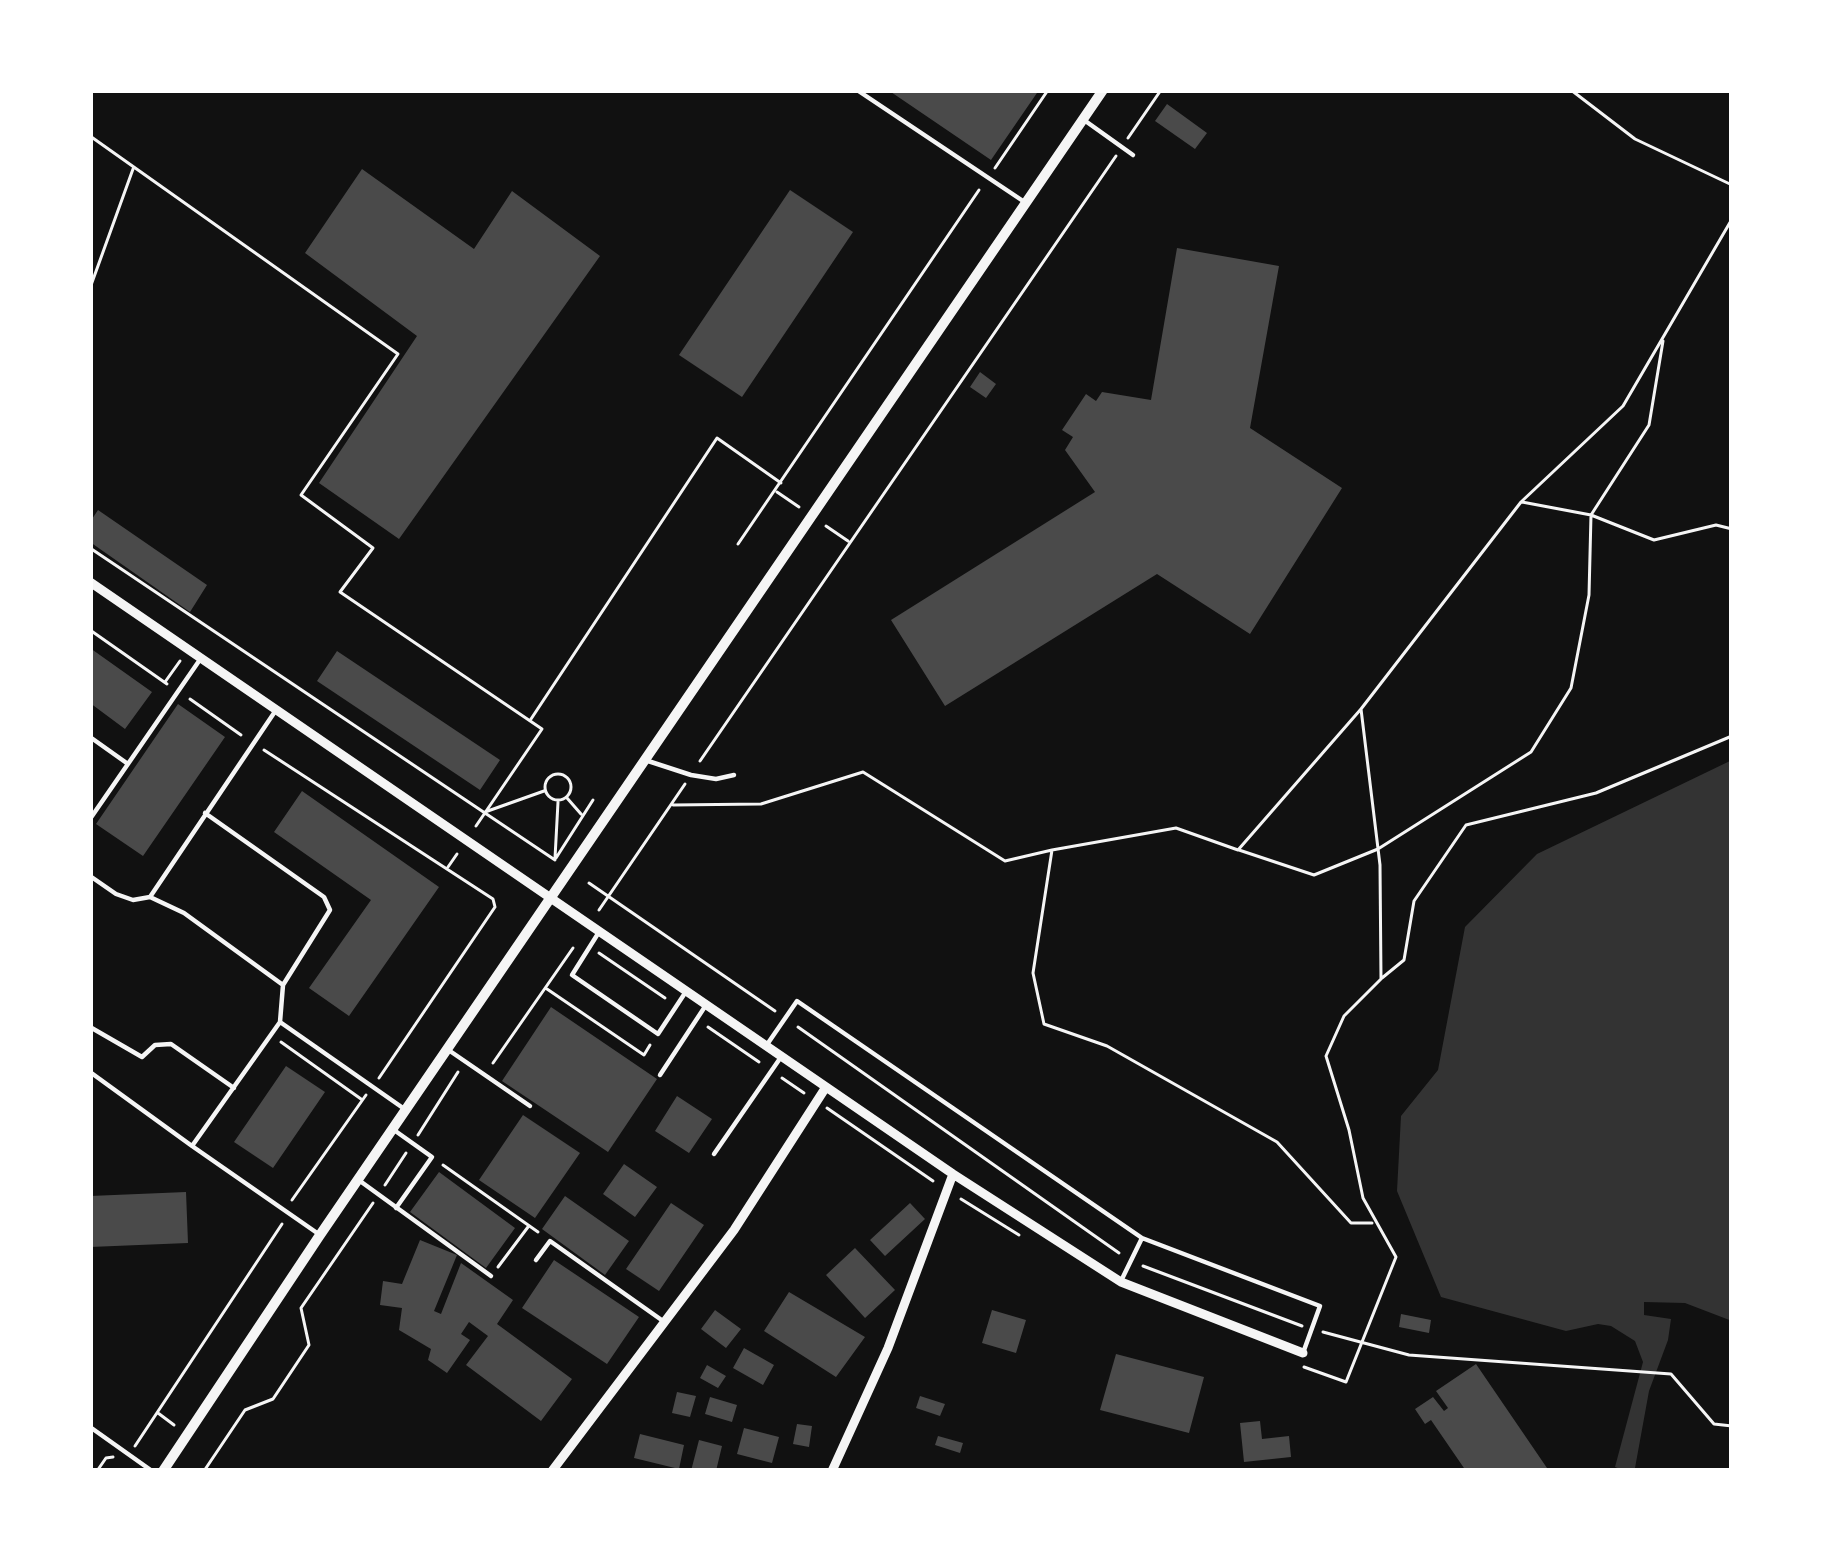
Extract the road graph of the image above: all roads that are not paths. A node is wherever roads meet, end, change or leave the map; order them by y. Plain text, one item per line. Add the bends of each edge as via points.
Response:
1 (857, 90) edge
2 (1102, 90) edge
3 (1083, 119) junction
4 (1133, 154) dead end
5 (1026, 202) junction
6 (90, 582) edge
7 (201, 658) junction
8 (276, 710) junction
9 (90, 737) edge
10 (645, 760) junction
11 (128, 764) junction
12 (734, 775) dead end
13 (205, 813) junction
14 (90, 819) edge
15 (90, 877) edge
16 (150, 897) junction
17 (550, 899) junction
18 (599, 932) junction
19 (284, 985) junction
20 (686, 992) junction
21 (706, 1005) junction
22 (280, 1022) junction
23 (90, 1027) edge
24 (766, 1046) junction
25 (447, 1049) junction
26 (781, 1057) junction
27 (90, 1072) edge
28 (660, 1075) dead end
29 (826, 1087) junction
30 (234, 1088) junction
31 (530, 1106) dead end
32 (406, 1110) junction
33 (392, 1129) junction
34 (192, 1146) junction
35 (714, 1154) dead end
36 (953, 1174) junction
37 (358, 1180) junction
38 (396, 1208) junction
39 (320, 1235) junction
40 (1142, 1238) junction
41 (536, 1260) dead end
42 (491, 1276) road end
43 (1121, 1282) junction
44 (664, 1322) junction
45 (1303, 1353) joint
46 (90, 1427) edge
47 (152, 1471) edge
48 (164, 1471) edge
49 (553, 1471) edge
50 (832, 1471) edge

1 - 5 lane
2 - 3 street
3 - 4 lane
3 - 5 street
5 - 10 street
6 - 7 street
7 - 8 street
7 - 11 lane
8 - 13 lane
8 - 17 street
9 - 11 lane
10 - 12 lane via 691,776
10 - 17 street
11 - 14 lane
13 - 16 lane
13 - 19 lane via 328,903 328,917
15 - 16 lane via 133,900
16 - 19 lane
17 - 18 street
17 - 25 street
18 - 20 street
18 - 20 lane via 572,975 640,1023 658,1034
19 - 22 lane
20 - 21 street
21 - 24 street
21 - 28 lane
22 - 30 lane
22 - 32 lane
23 - 30 lane via 142,1057 171,1044
24 - 26 street
24 - 40 lane via 797,1001
25 - 31 lane
25 - 32 street
26 - 29 street
26 - 35 lane
27 - 34 lane
29 - 36 street
29 - 44 street
30 - 34 lane
32 - 33 street
33 - 37 street
33 - 38 lane via 432,1157
34 - 39 lane
36 - 43 street
36 - 50 street
37 - 38 lane
37 - 39 street
38 - 42 lane
39 - 48 street
40 - 43 lane
40 - 45 lane via 1320,1306
41 - 44 lane via 550,1240
43 - 45 street
44 - 49 street
46 - 47 lane

